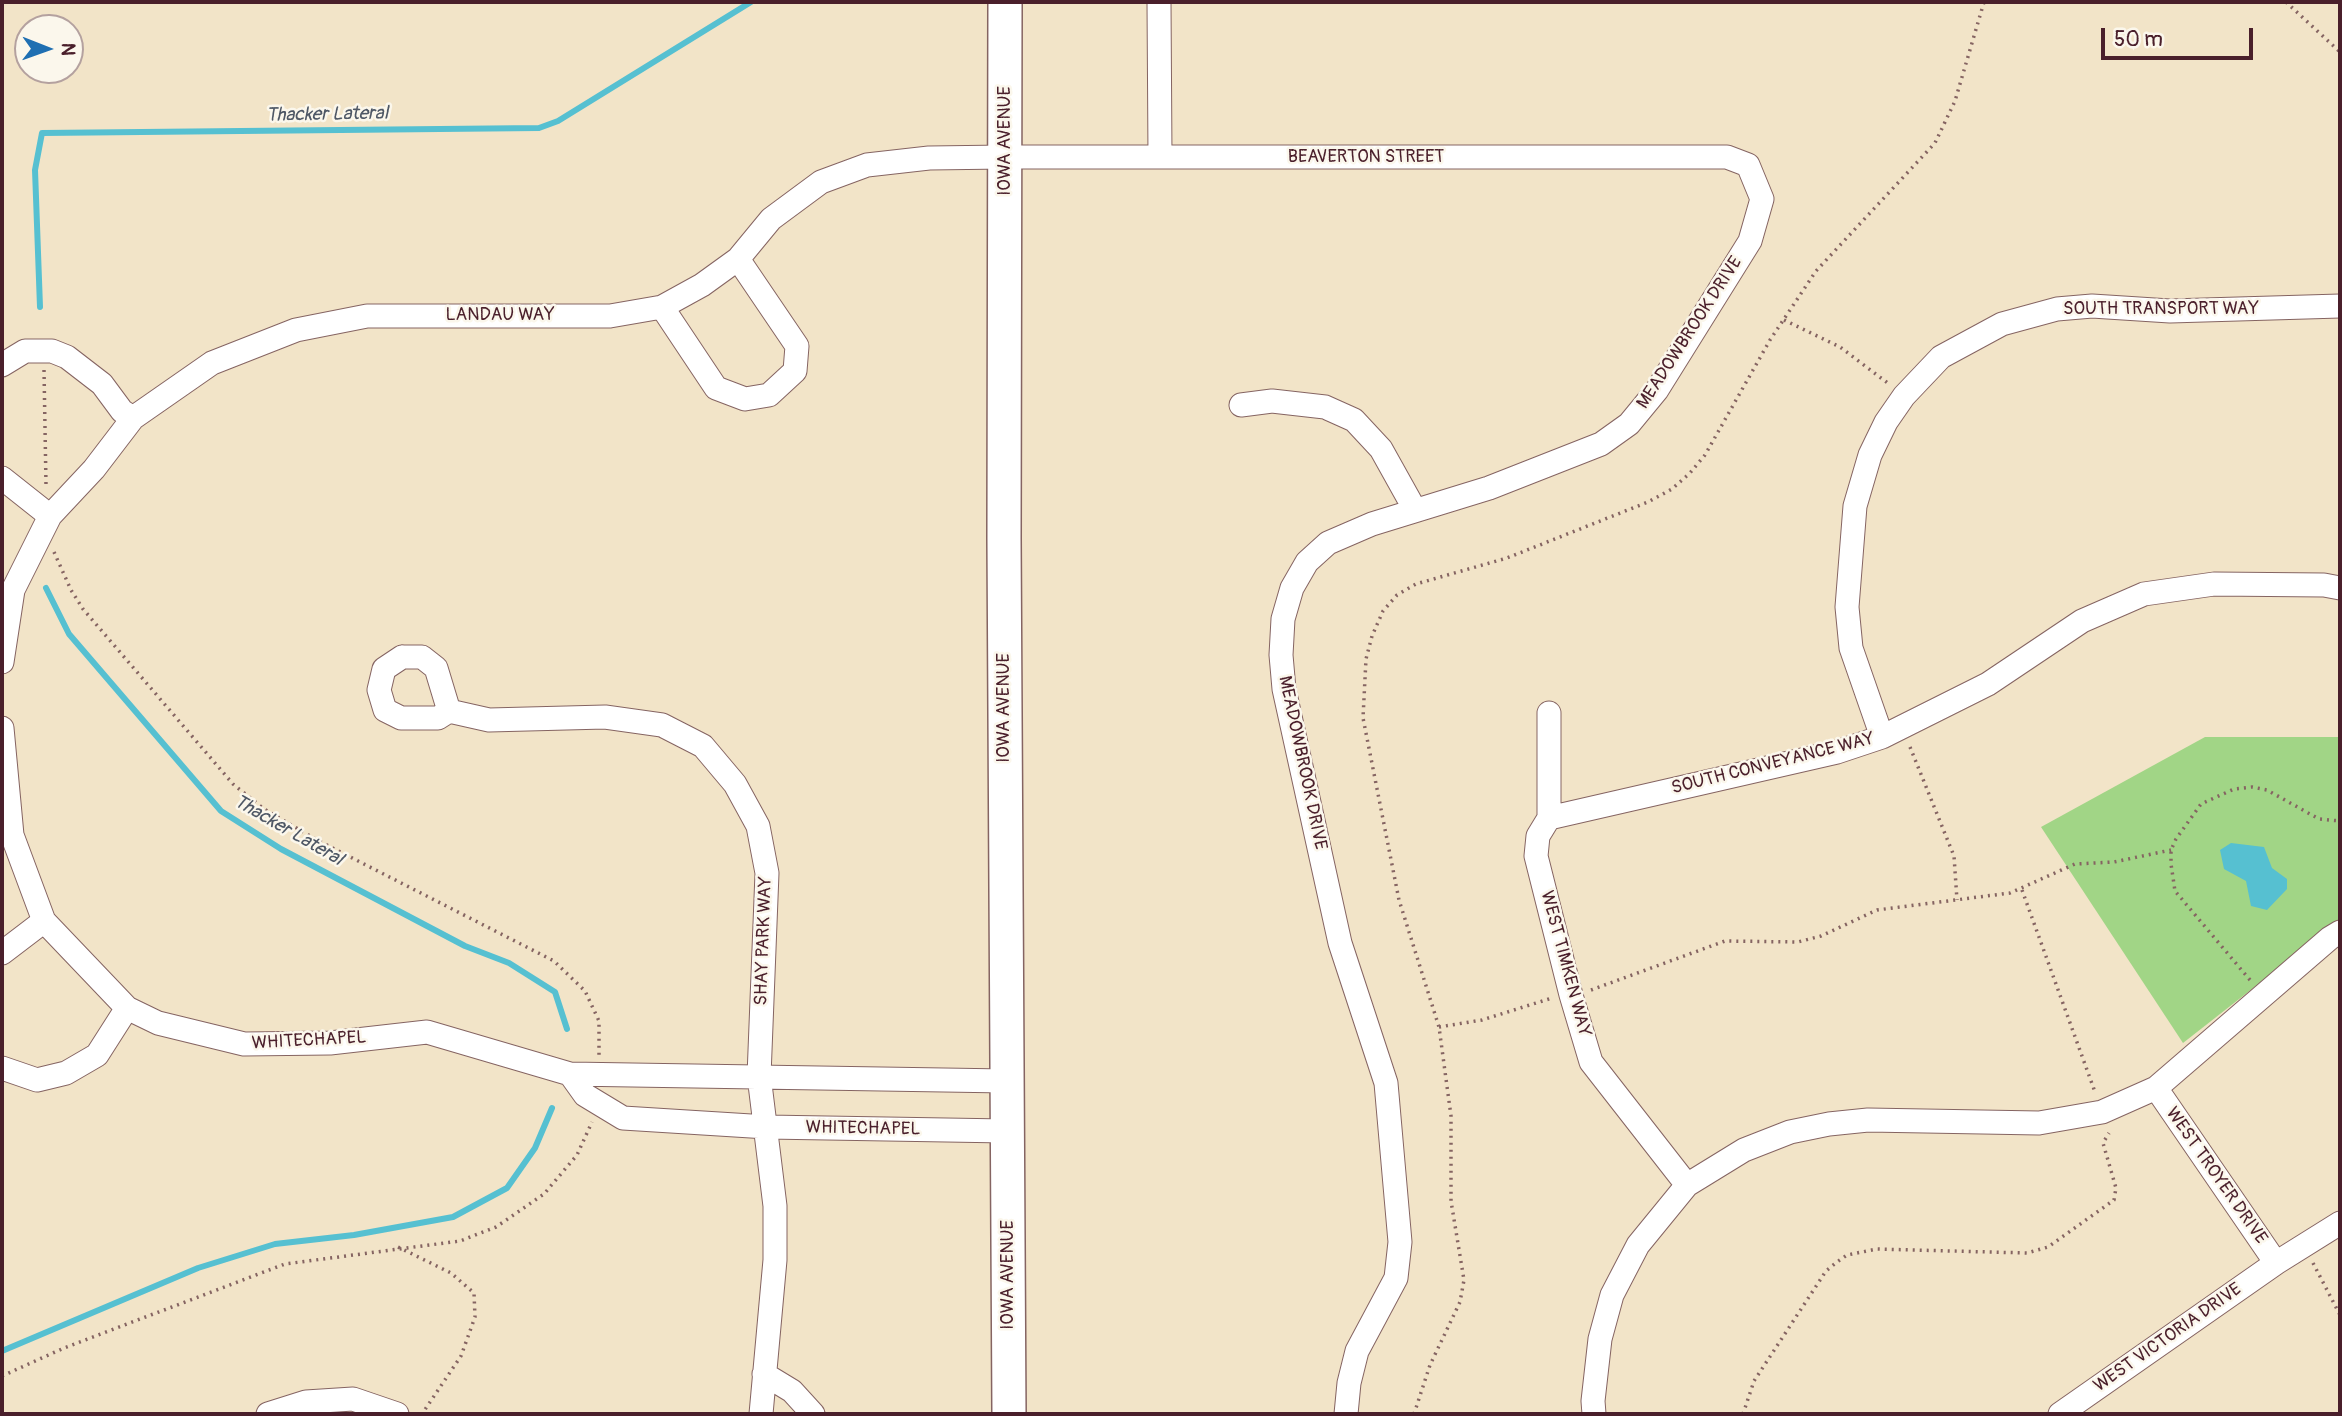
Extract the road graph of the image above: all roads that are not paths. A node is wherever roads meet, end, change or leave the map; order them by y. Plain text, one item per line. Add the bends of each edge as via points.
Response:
1 (1005, 2) edge
2 (1159, 2) edge
3 (1005, 157) junction
4 (1160, 157) junction
5 (1727, 157) joint
6 (738, 259) junction
7 (2340, 306) edge
8 (662, 307) junction
9 (2, 365) edge
10 (1241, 405) dead end
11 (133, 418) junction
12 (2, 478) edge
13 (1415, 510) junction
14 (50, 516) junction
15 (2340, 588) edge
16 (2, 662) edge
17 (449, 711) dead end
18 (1549, 713) dead end
19 (2, 728) edge
20 (1893, 733) junction
21 (1549, 818) junction
22 (44, 921) junction
23 (2340, 932) edge
24 (2, 953) edge
25 (127, 1008) junction
26 (2, 1068) edge
27 (570, 1074) junction
28 (758, 1076) junction
29 (1006, 1081) junction
30 (2156, 1088) junction
31 (767, 1127) junction
32 (1006, 1131) junction
33 (1687, 1185) junction
34 (2340, 1223) edge
35 (2276, 1263) junction
36 (764, 1374) junction
37 (268, 1414) edge
38 (397, 1414) edge
39 (761, 1414) edge
40 (814, 1414) edge
41 (1009, 1414) edge
42 (1346, 1414) edge
43 (1594, 1414) edge
44 (2060, 1414) edge

1 - 3 street, IOWA AVENUE
2 - 4 street
3 - 4 street, BEAVERTON STREET
3 - 6 street, LANDAU WAY via 867,165 821,182 771,219
3 - 29 street, IOWA AVENUE
4 - 5 street, BEAVERTON STREET
5 - 13 street, MEADOWBROOK DRIVE via 1748,166 1762,199 1759,217 1750,241 1665,378 1629,424 1601,444 1489,488
6 - 8 street, LANDAU WAY
6 - 8 street via 797,346 795,371 769,395 745,399 716,388
7 - 20 street, SOUTH TRANSPORT WAY via 2057,309 2002,324 1941,357 1904,396 1870,455 1855,506 1847,607 1851,648
8 - 11 street, LANDAU WAY via 610,316 367,316 296,330 212,363
9 - 11 street via 25,351 67,357 102,384
10 - 13 street via 1272,401 1325,407 1354,420 1381,449
11 - 14 street, LANDAU WAY
12 - 14 street
13 - 42 street, MEADOWBROOK DRIVE via 1328,543 1307,562 1283,619 1284,689 1340,943 1386,1083 1400,1242 1396,1278 1357,1351
14 - 16 street, LANDAU WAY via 13,590
15 - 20 street, SOUTH CONVEYANCE WAY via 2214,584 2144,594 2082,621 1988,684
17 - 28 street, SHAY PARK WAY via 489,720 605,717 662,725 703,746 735,783 758,826 767,873
18 - 21 street, WEST TIMKEN WAY
19 - 22 street via 12,835
20 - 21 street, SOUTH CONVEYANCE WAY via 1837,752
21 - 33 street, WEST TIMKEN WAY via 1538,836 1536,856 1591,1062
22 - 24 street
22 - 25 street, WHITECHAPEL
23 - 30 street
25 - 26 street via 97,1055 66,1073 37,1080
25 - 27 street, WHITECHAPEL via 158,1023 244,1044 330,1043 427,1032
27 - 28 street, WHITECHAPEL
27 - 31 street, WHITECHAPEL via 585,1095 623,1118
28 - 29 street, WHITECHAPEL
28 - 31 street, SHAY PARK WAY
29 - 32 street, IOWA AVENUE
30 - 33 street via 2102,1112 2039,1123 1868,1120 1790,1132 1744,1150
30 - 35 street, WEST TROYER DRIVE
31 - 32 street, WHITECHAPEL
31 - 36 street, SHAY PARK WAY via 775,1260
32 - 41 street, IOWA AVENUE
33 - 43 street via 1638,1245 1612,1296 1600,1339
34 - 35 street, WEST VICTORIA DRIVE
35 - 44 street, WEST VICTORIA DRIVE
36 - 39 street, SHAY PARK WAY
36 - 40 street via 792,1391
37 - 38 street via 306,1402 353,1399

